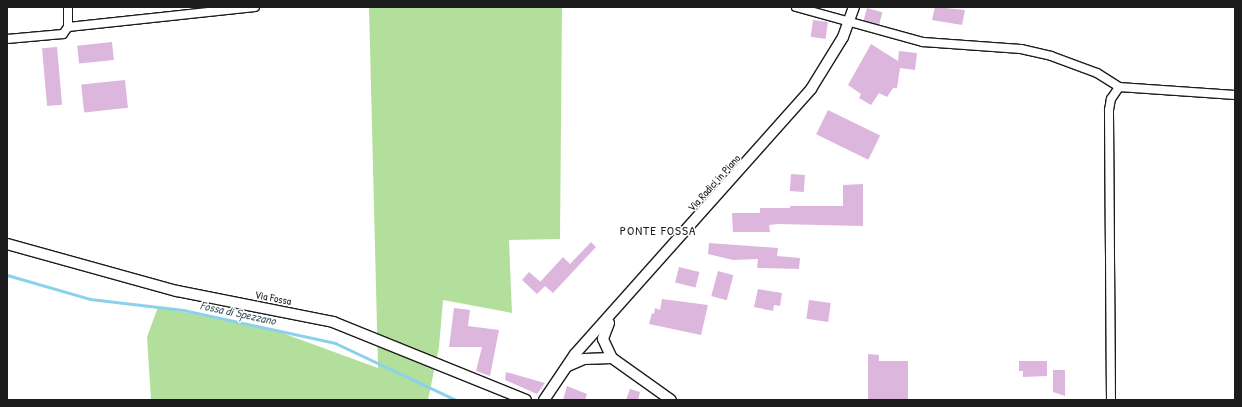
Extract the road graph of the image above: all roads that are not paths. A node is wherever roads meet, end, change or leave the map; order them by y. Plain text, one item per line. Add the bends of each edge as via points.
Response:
1 (68, 7) edge
2 (255, 7) edge
3 (796, 7) edge
4 (854, 7) edge
5 (849, 22) junction
6 (68, 27) junction
7 (7, 39) edge
8 (1118, 87) junction
9 (1235, 95) edge
10 (7, 244) edge
11 (619, 307) junction
12 (612, 358) junction
13 (567, 366) junction
14 (526, 400) edge
15 (544, 400) edge
16 (671, 400) edge
17 (1111, 400) edge

1 - 6 street
2 - 6 street
3 - 5 street
4 - 5 street, Via Radici in Piano
5 - 8 street via 923,42 1022,49 1051,56 1104,76
5 - 11 street, Via Radici in Piano via 811,89
6 - 7 street via 63,34
8 - 9 street
8 - 17 street via 1109,110
10 - 14 street, Via Fossa via 177,291 333,322
11 - 12 street via 605,330 603,339
11 - 13 street, Via Radici in Piano
12 - 13 street via 584,359
12 - 16 street
13 - 15 street, Via Radici in Piano

